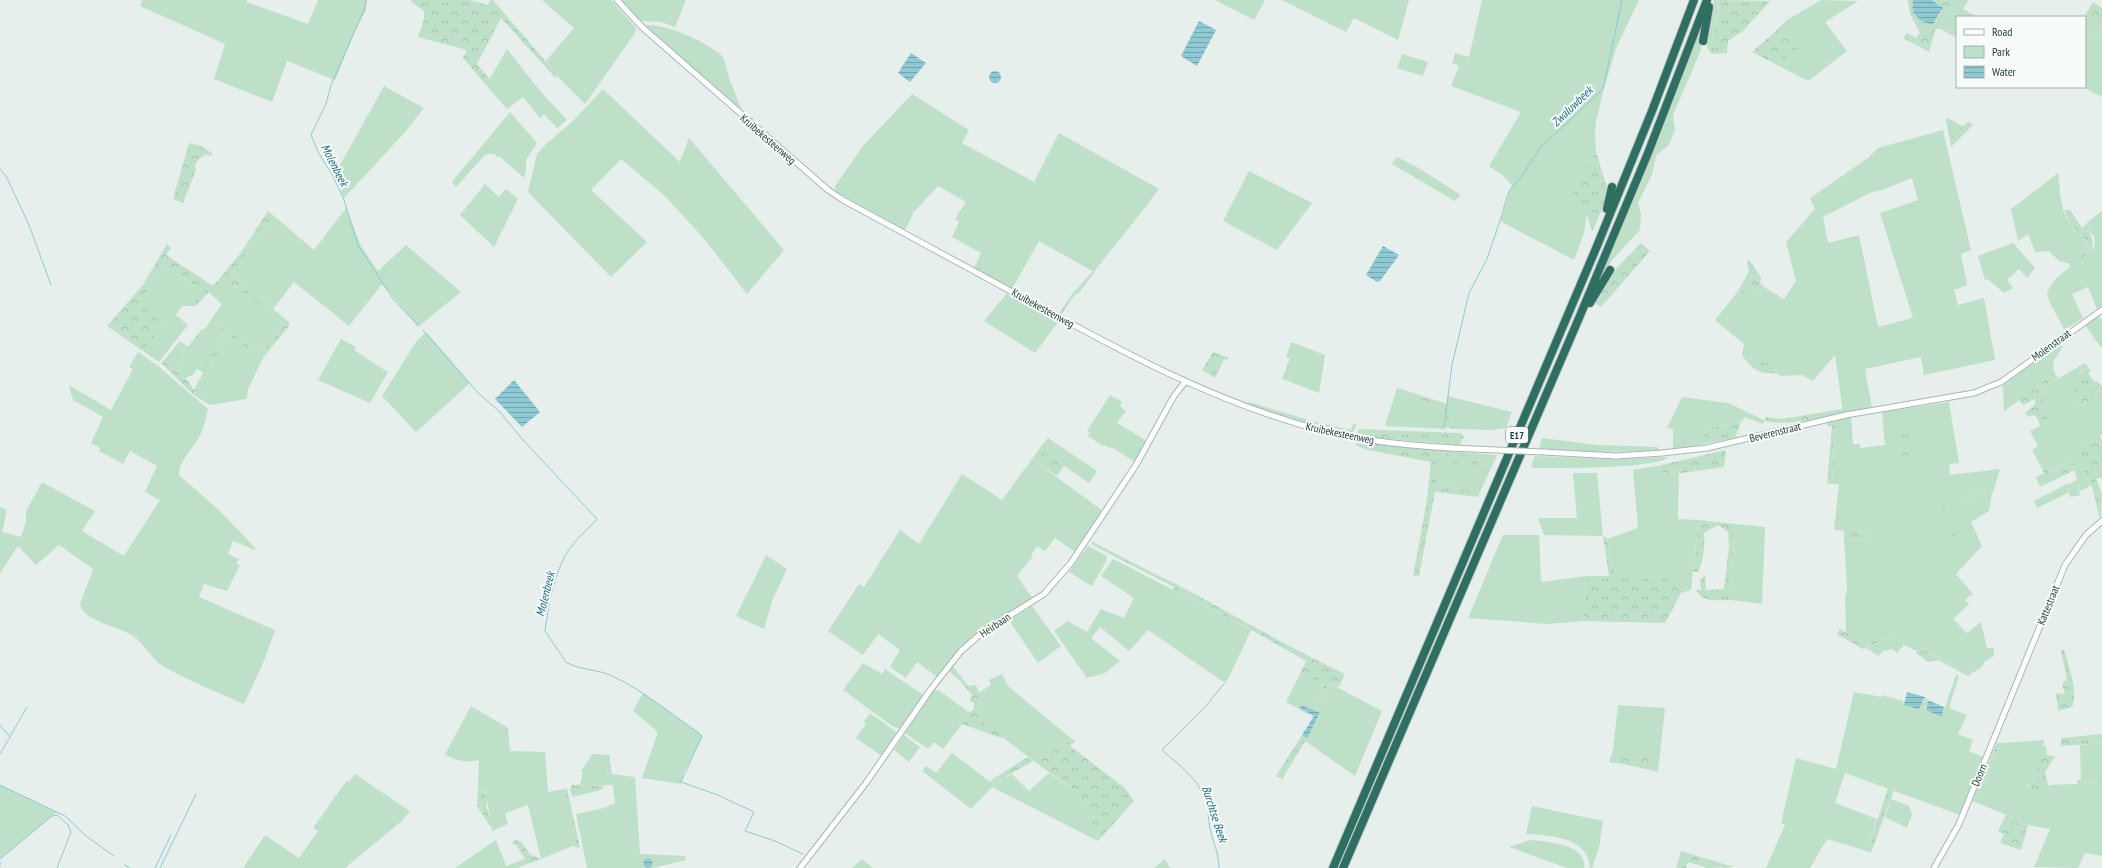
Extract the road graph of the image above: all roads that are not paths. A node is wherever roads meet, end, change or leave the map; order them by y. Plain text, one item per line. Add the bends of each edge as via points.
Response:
1 (617, 0) edge
2 (1694, 0) edge
3 (1706, 0) edge
4 (1711, 0) edge
5 (1702, 41) dead end
6 (1612, 187) dead end
7 (1597, 246) junction
8 (1610, 270) dead end
9 (2102, 310) edge
10 (1579, 318) junction
11 (1185, 382) junction
12 (2001, 382) joint
13 (1544, 452) joint
14 (2102, 521) edge
15 (2010, 700) joint
16 (800, 868) edge
17 (1333, 868) edge
18 (1343, 868) edge
19 (1934, 868) edge

1 - 11 street, Kruibekesteenweg via 642,27 818,182 843,200 1067,322
2 - 7 highway, E17
3 - 10 highway, E17 via 1648,153
4 - 5 highway
6 - 7 highway
7 - 17 highway, E17
8 - 10 highway
9 - 12 street, Molenstraat
10 - 18 highway, E17
11 - 13 street, Kruibekesteenweg, bridge via 1320,430 1389,443 1473,450
11 - 16 street, Heirbaan via 1174,396 1136,465 1063,573 1044,594 983,632 961,651 931,689 866,783
12 - 13 street, Beverenstraat via 1974,393 1846,415 1708,448 1616,456
14 - 15 street, Kattestraat via 2086,535 2065,565
15 - 19 street, Doorn via 1959,824

